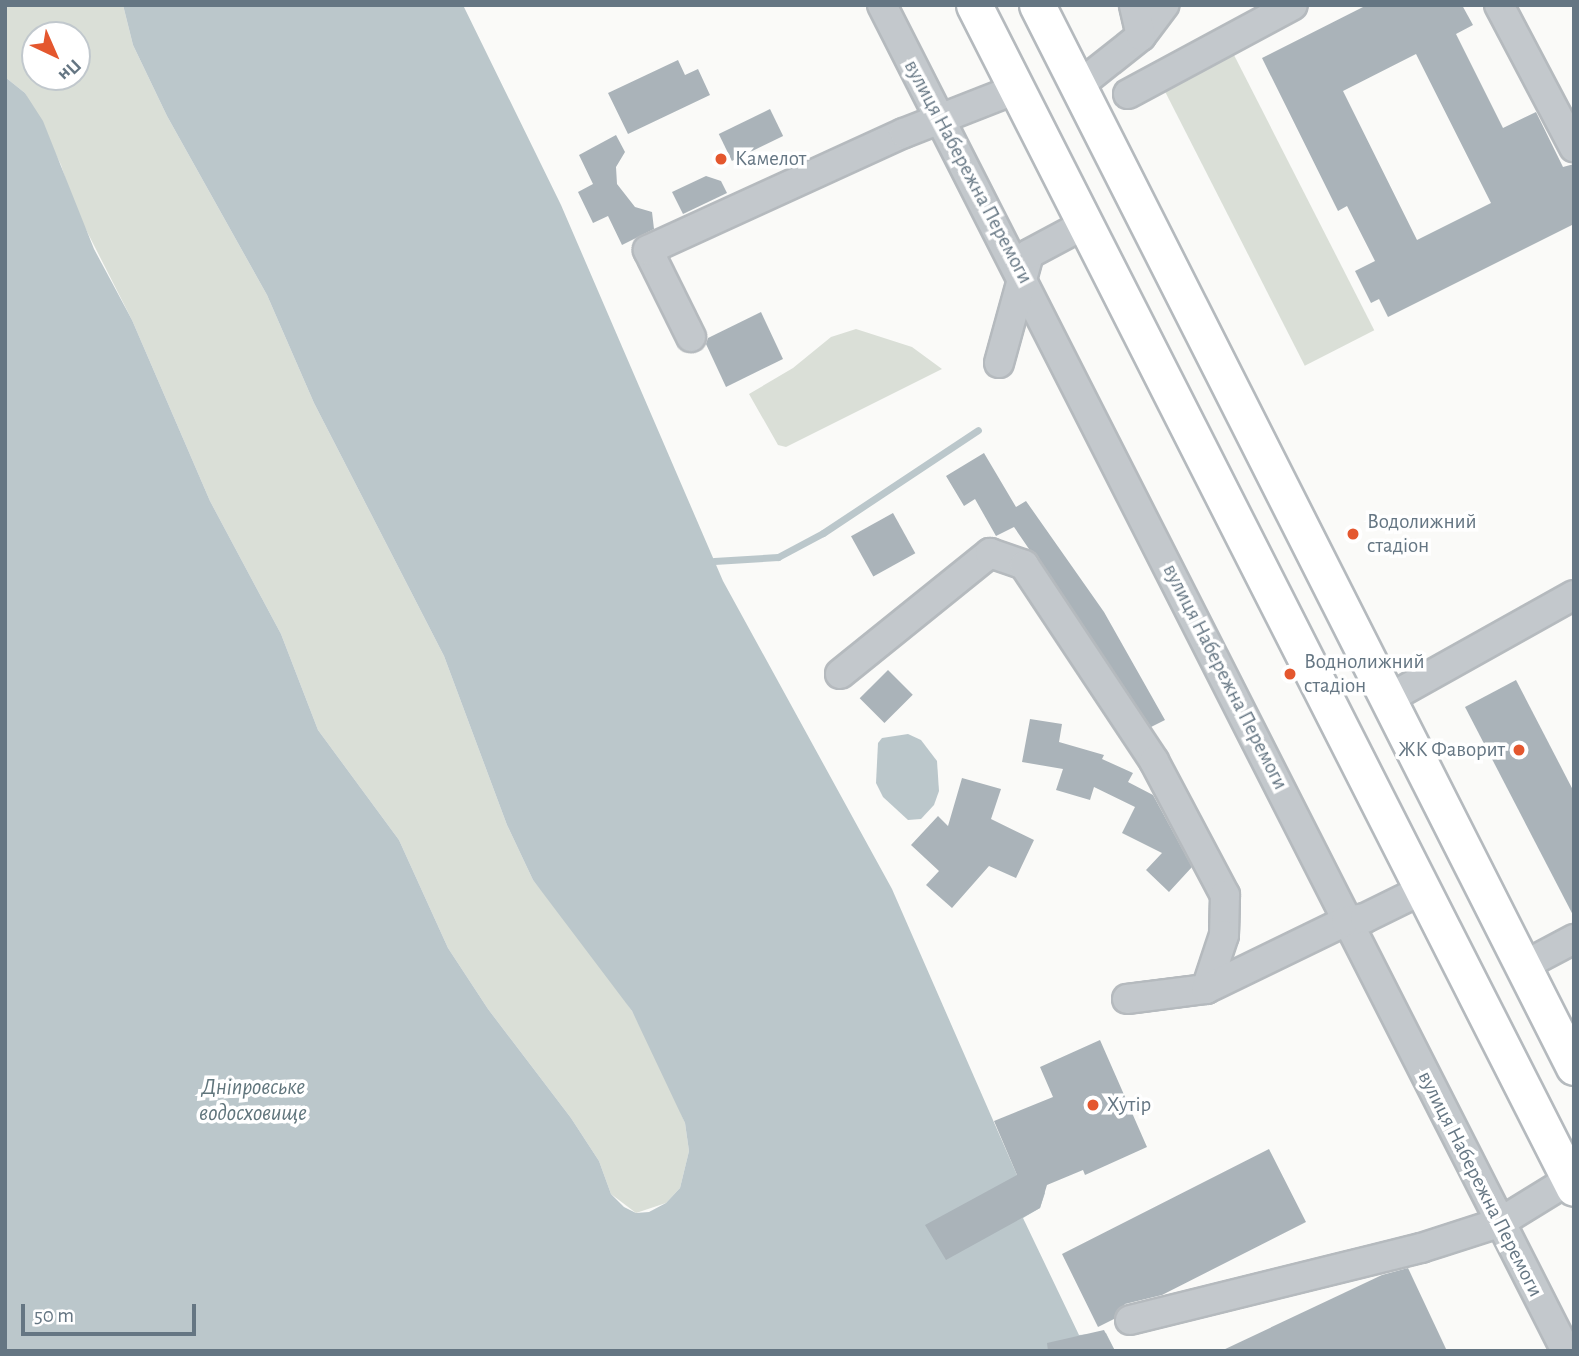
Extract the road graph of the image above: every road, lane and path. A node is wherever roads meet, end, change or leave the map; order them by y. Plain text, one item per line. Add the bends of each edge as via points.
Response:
1 (882, 5) edge
2 (974, 5) edge
3 (1037, 5) edge
4 (1134, 5) edge
5 (1293, 5) edge
6 (1499, 5) edge
7 (1163, 6) edge
8 (1141, 36) junction
9 (1078, 86) junction
10 (1016, 89) junction
11 (1128, 94) dead end
12 (940, 121) junction
13 (1574, 146) edge
14 (1084, 224) junction
15 (1022, 273) junction
16 (691, 337) dead end
17 (999, 363) dead end
18 (1233, 392) junction
19 (1183, 416) junction
20 (1574, 595) edge
21 (840, 674) dead end
22 (1388, 699) junction
23 (1456, 835) junction
24 (1406, 859) junction
25 (1422, 890) junction
26 (1346, 921) junction
27 (1574, 939) edge
28 (1523, 966) junction
29 (1206, 989) junction
30 (1127, 999) dead end
31 (1574, 1067) edge
32 (1572, 1184) edge
33 (1499, 1223) junction
34 (1130, 1320) dead end
35 (1566, 1351) edge

1 - 12 street, вулиця Набережна Перемоги
2 - 10 main road
3 - 9 main road
4 - 8 street
5 - 11 street
6 - 13 street
7 - 8 street
8 - 9 street
9 - 18 main road
10 - 12 street
10 - 14 main road
12 - 15 street, вулиця Набережна Перемоги
12 - 16 street via 904,133 648,250
14 - 15 street via 1030,254
14 - 19 main road
15 - 17 street
15 - 26 street, вулиця Набережна Перемоги
18 - 19 main road
18 - 22 main road
19 - 24 main road
20 - 22 street
21 - 29 street via 990,553 1024,565 1154,761 1225,895 1224,935
22 - 23 main road
23 - 24 main road
23 - 28 main road
24 - 25 main road
25 - 26 street via 1364,918
25 - 32 main road
26 - 29 street
26 - 33 street, вулиця Набережна Перемоги
27 - 28 street
28 - 31 main road
29 - 30 street
32 - 33 street
33 - 34 street via 1421,1248
33 - 35 street, вулиця Набережна Перемоги

